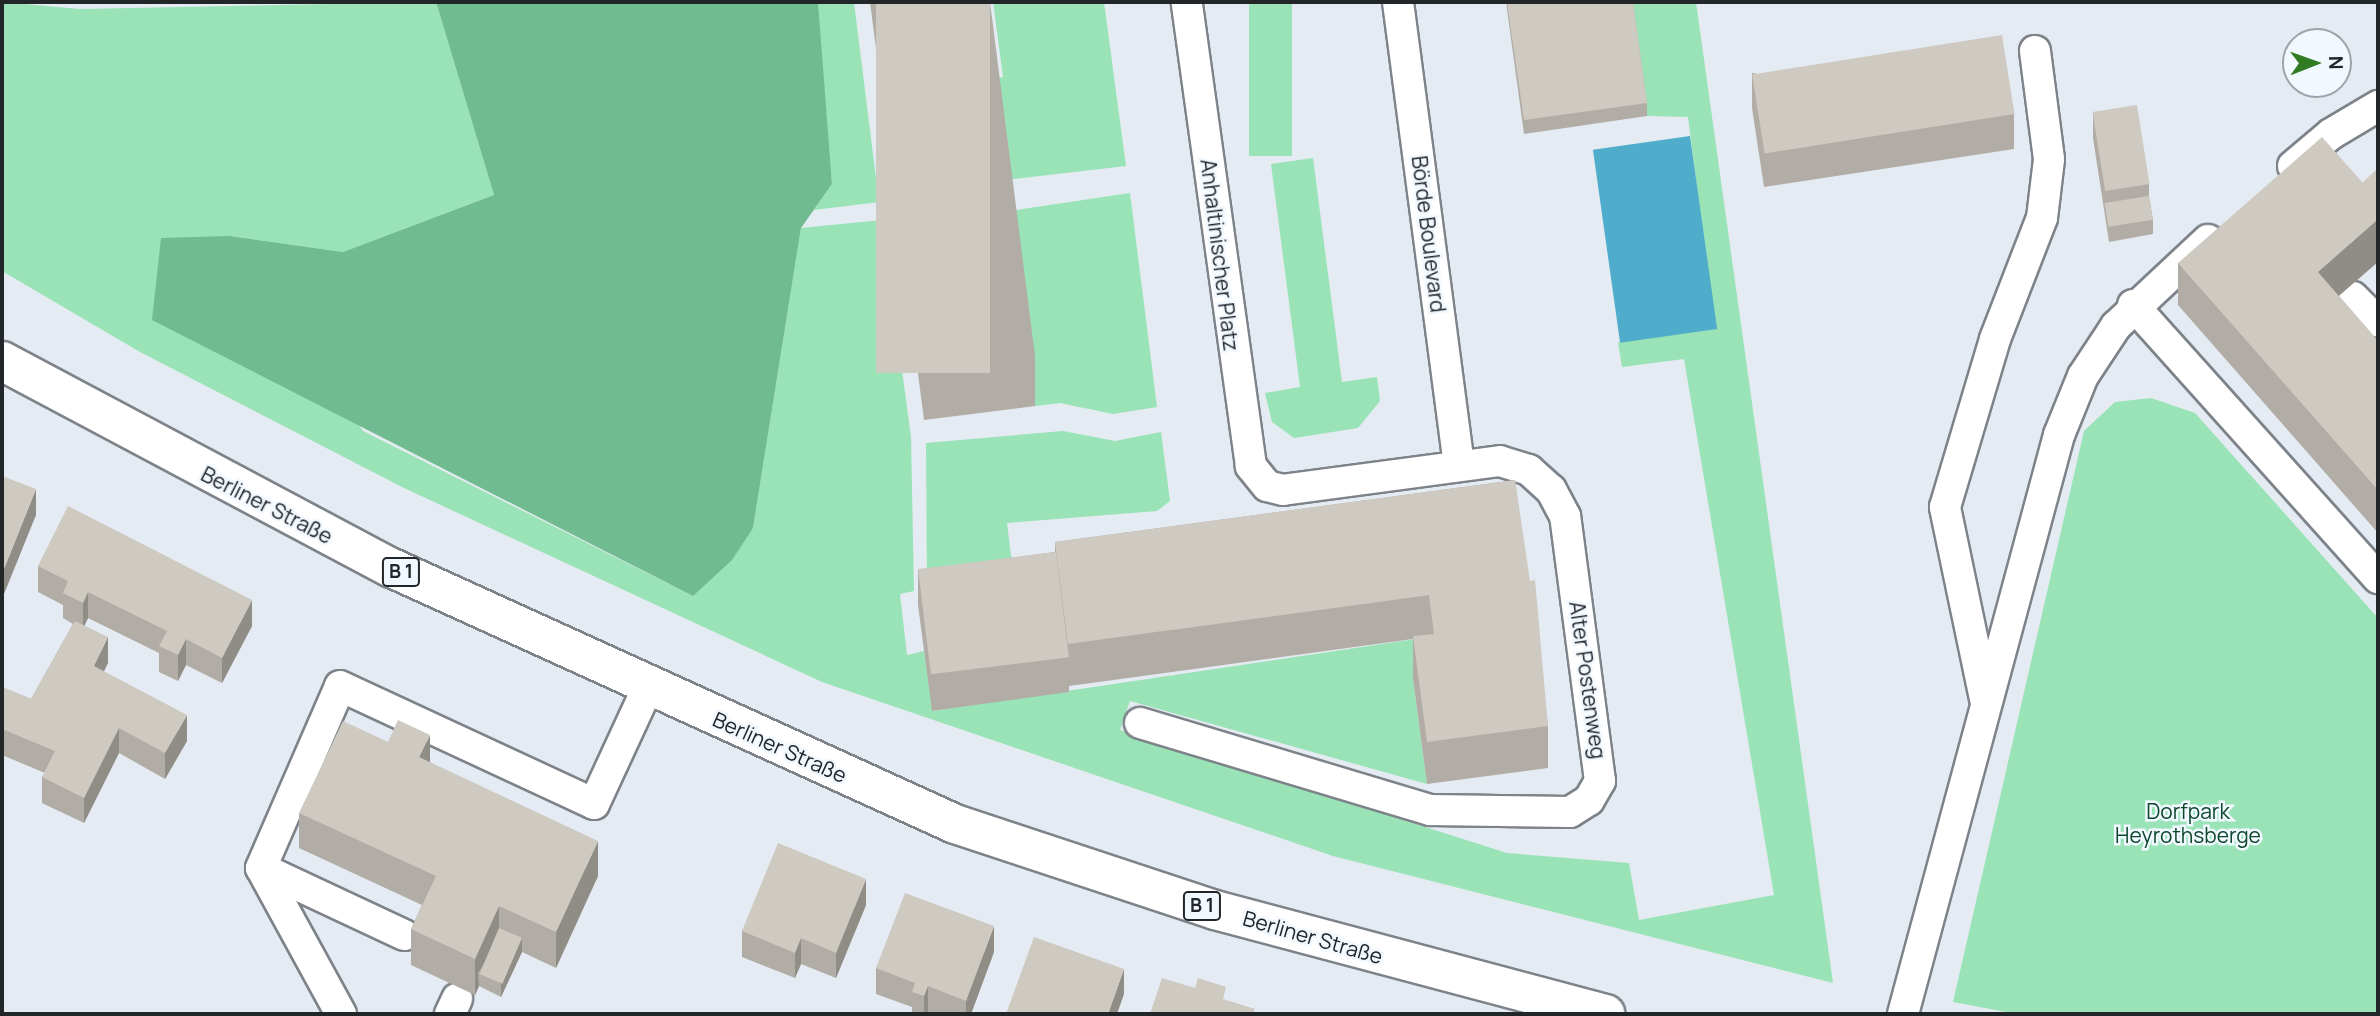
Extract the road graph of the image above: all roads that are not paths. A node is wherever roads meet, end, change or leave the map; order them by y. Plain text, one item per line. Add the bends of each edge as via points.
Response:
1 (1187, 2) edge
2 (1398, 2) edge
3 (2035, 51) dead end
4 (2378, 106) edge
5 (2268, 188) edge
6 (2226, 224) edge
7 (2353, 297) dead end
8 (2133, 306) junction
9 (2378, 322) edge
10 (2, 361) edge
11 (1459, 465) junction
12 (1283, 489) joint
13 (2378, 578) edge
14 (648, 687) junction
15 (1986, 703) junction
16 (1140, 723) dead end
17 (261, 868) junction
18 (404, 935) dead end
19 (341, 1014) edge
20 (1605, 1014) edge
21 (1903, 1014) edge

1 - 12 lane, Anhaltinischer Platz via 1240,411 1251,466 1267,486
2 - 11 lane, Börde Boulevard
3 - 15 lane via 2049,159 2042,218 1995,339 1945,507
4 - 5 lane via 2331,134
6 - 8 lane
7 - 9 lane
8 - 13 lane
8 - 15 lane via 2083,376 2059,435
10 - 14 main road, Berliner Straße / B 1 via 278,512
11 - 12 lane, Alter Postenweg
11 - 16 lane, Alter Postenweg via 1500,461 1529,470 1551,490 1565,516 1600,759 1600,781 1590,800 1570,812 1546,814 1430,810
14 - 17 lane via 594,804 340,686
14 - 20 main road, Berliner Straße / B 1 via 883,793 1032,852 1346,947
15 - 21 lane
17 - 18 lane
17 - 19 lane

